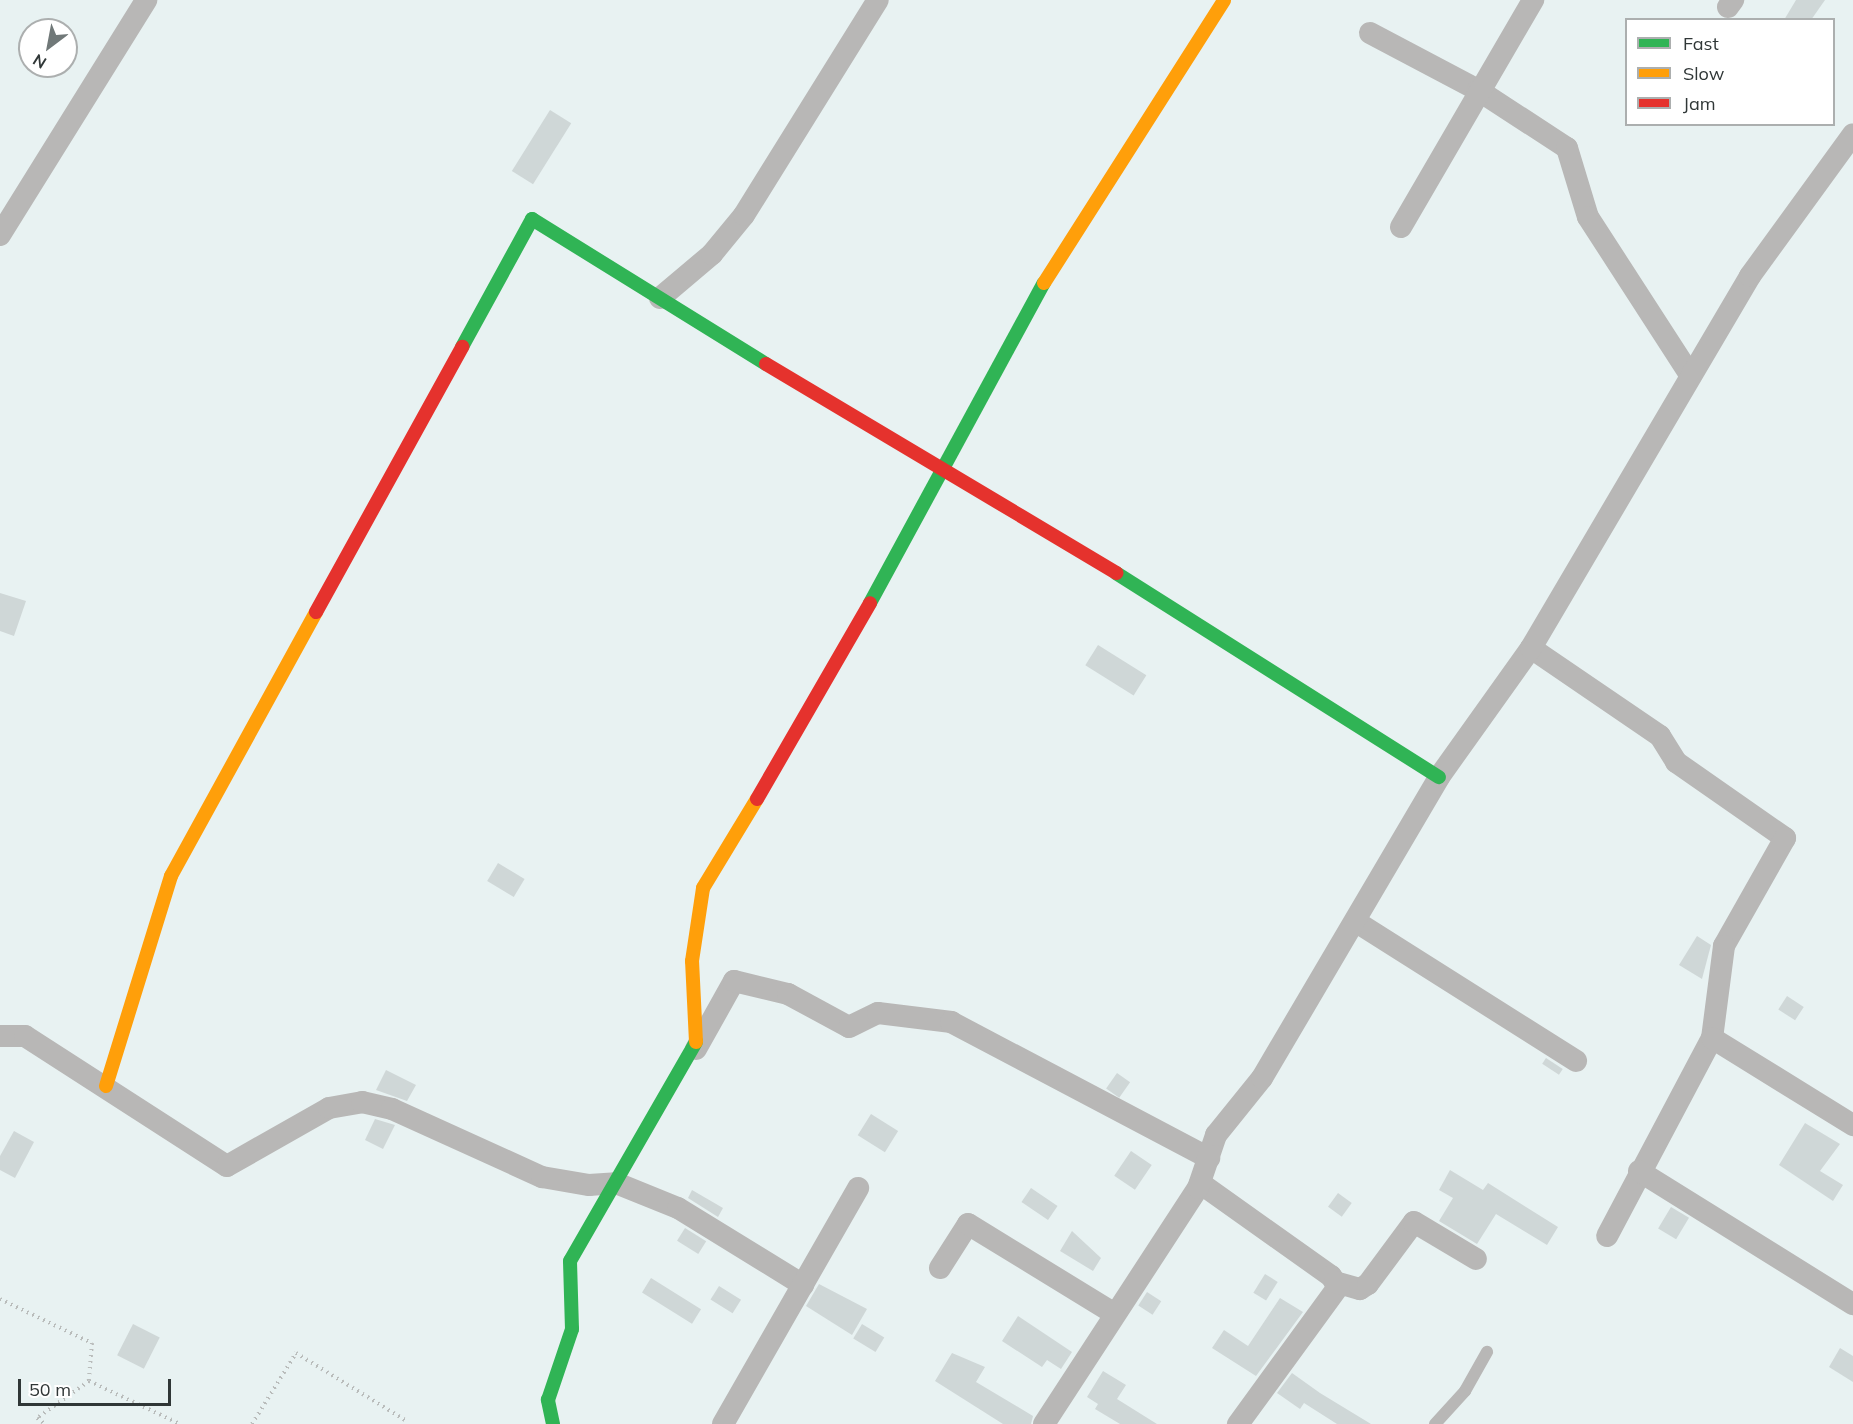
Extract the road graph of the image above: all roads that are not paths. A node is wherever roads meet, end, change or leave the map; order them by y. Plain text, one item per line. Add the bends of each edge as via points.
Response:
1 (146, 0) edge
2 (878, 0) edge
3 (1224, 0) edge
4 (1533, 0) edge
5 (1370, 33) dead end
6 (1478, 90) junction
7 (1853, 134) edge
8 (1401, 227) dead end
9 (0, 235) edge
10 (660, 298) junction
11 (1690, 376) junction
12 (941, 472) junction
13 (1530, 648) junction
14 (1439, 777) junction
15 (1358, 923) junction
16 (0, 1036) edge
17 (1712, 1038) junction
18 (696, 1049) junction
19 (1576, 1061) dead end
20 (106, 1086) junction
21 (1853, 1125) edge
22 (1209, 1158) junction
23 (1639, 1171) junction
24 (1200, 1182) junction
25 (616, 1183) junction
26 (858, 1188) dead end
27 (1607, 1236) dead end
28 (1476, 1259) dead end
29 (940, 1268) dead end
30 (1335, 1282) junction
31 (803, 1285) junction
32 (1853, 1304) edge
33 (1115, 1314) junction
34 (1487, 1352) dead end
35 (553, 1424) edge
36 (723, 1424) edge
37 (1044, 1424) edge
38 (1238, 1424) edge
39 (1435, 1424) edge

1 - 9 street
2 - 10 street via 744,215 712,254
3 - 12 street via 1054,264
4 - 6 street
5 - 6 street
6 - 8 street
6 - 11 street via 1567,148 1588,217
7 - 11 street via 1750,276
10 - 12 street
10 - 20 street via 532,219 171,876
11 - 13 street
12 - 14 street via 1061,536 1187,621
12 - 18 street via 815,704 703,888 692,961
13 - 14 street
13 - 17 street via 1660,736 1676,762 1785,838 1724,946
14 - 15 street
15 - 19 street
15 - 22 street via 1244,1106 1216,1136
16 - 20 street via 25,1036
17 - 21 street
17 - 23 street
18 - 22 street via 734,981 788,993 849,1027 878,1013 951,1022
18 - 25 street
20 - 25 street via 227,1166 329,1108 362,1102 392,1109 542,1177 589,1185
22 - 24 street
23 - 27 street
23 - 32 street
24 - 30 street
24 - 33 street
25 - 31 street via 678,1208
25 - 35 street via 570,1261 572,1329 548,1400
26 - 31 street
28 - 30 street via 1414,1222 1368,1284 1360,1289
29 - 33 street via 968,1224
30 - 38 street via 1338,1287
31 - 36 street
33 - 37 street
34 - 39 lane via 1465,1391

